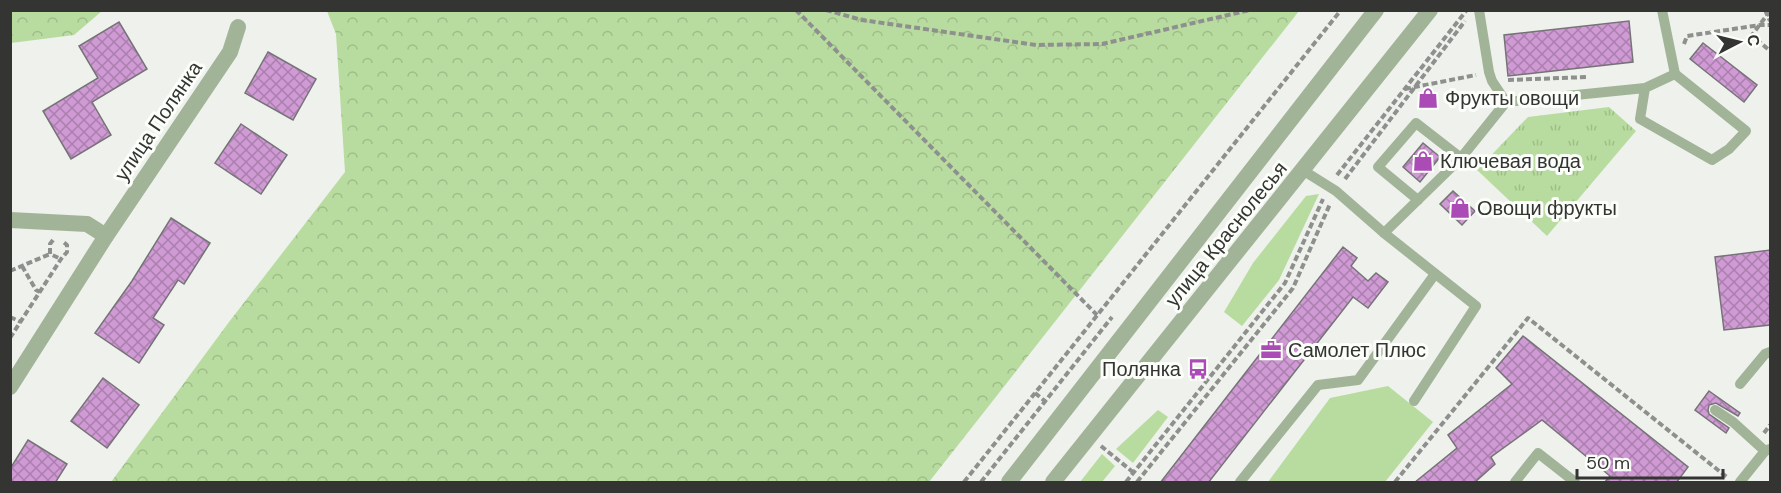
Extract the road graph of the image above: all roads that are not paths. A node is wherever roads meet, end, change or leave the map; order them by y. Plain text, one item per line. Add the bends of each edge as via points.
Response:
1 (1377, 10) edge
2 (1430, 10) edge
3 (1479, 10) edge
4 (1662, 10) edge
5 (238, 27) dead end
6 (1675, 74) junction
7 (1645, 88) junction
8 (1506, 102) junction
9 (1461, 158) junction
10 (1304, 171) junction
11 (1418, 200) junction
12 (10, 220) edge
13 (1384, 233) junction
14 (106, 236) junction
15 (1435, 274) junction
16 (1770, 352) edge
17 (1740, 384) dead end
18 (10, 387) edge
19 (1414, 401) dead end
20 (1715, 410) dead end
21 (1768, 450) edge
22 (1009, 483) edge
23 (1053, 483) edge
24 (1240, 483) edge
25 (1515, 483) edge
26 (1575, 483) edge
27 (1740, 483) edge

1 - 22 street, улица Краснолесья
2 - 10 street, улица Краснолесья
3 - 8 lane via 1490,77
4 - 6 lane
5 - 14 street, улица Полянка via 230,52
6 - 7 lane
6 - 7 lane via 1746,131 1712,160 1640,118
7 - 8 lane
8 - 9 lane
9 - 11 lane
9 - 11 lane via 1416,123 1378,167
10 - 13 lane
10 - 23 street, улица Краснолесья
11 - 13 lane
12 - 14 street via 87,224
13 - 15 lane
14 - 18 street, улица Полянка
15 - 19 lane via 1476,306
15 - 24 lane via 1358,380 1318,385
16 - 17 lane
20 - 21 lane
21 - 27 lane
25 - 26 lane via 1538,453

